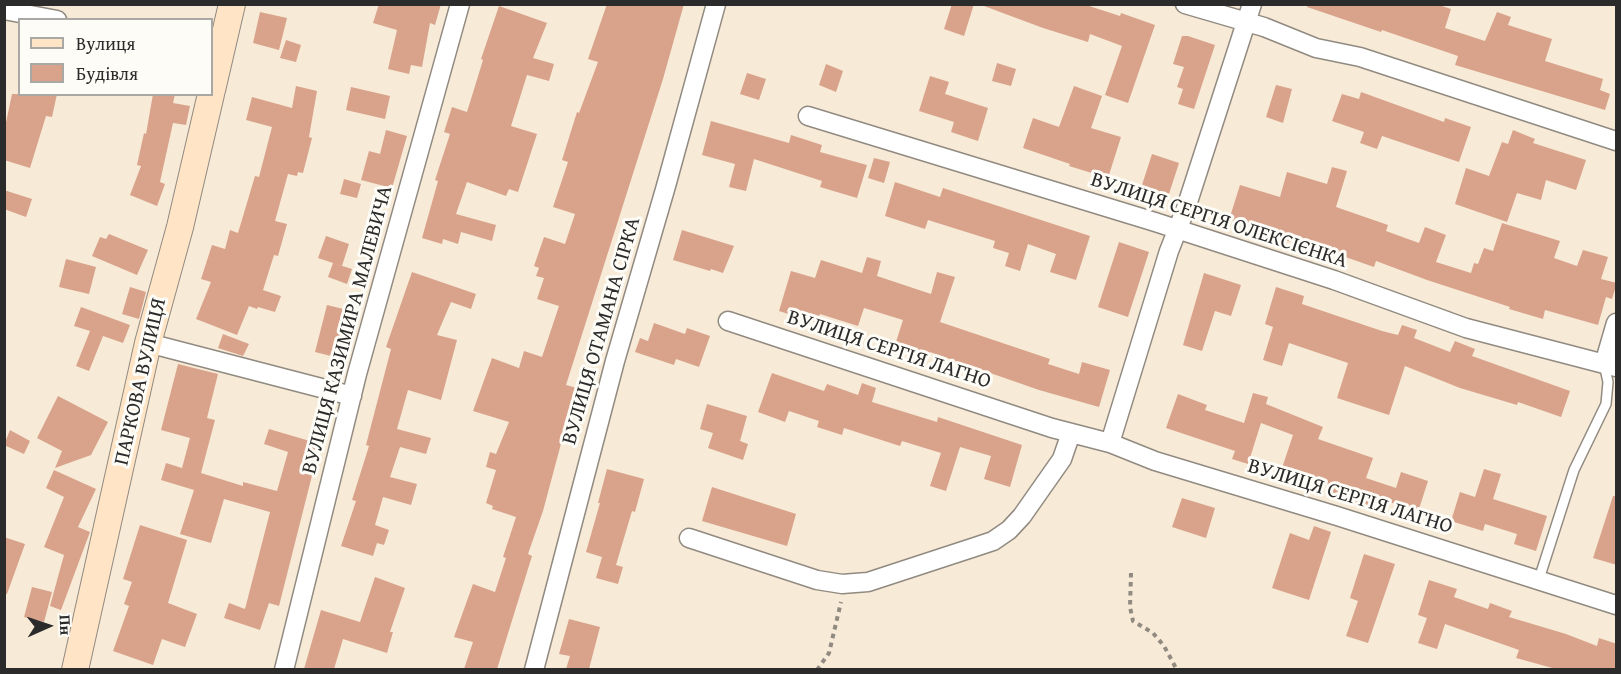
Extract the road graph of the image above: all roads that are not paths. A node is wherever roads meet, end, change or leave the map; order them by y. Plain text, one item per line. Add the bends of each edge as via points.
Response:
1 (232, 4) edge
2 (460, 4) edge
3 (716, 4) edge
4 (1185, 4) edge
5 (1252, 4) edge
6 (4, 10) edge
7 (46, 18) edge
8 (1246, 22) junction
9 (216, 48) edge
10 (213, 74) edge
11 (210, 96) edge
12 (808, 116) dead end
13 (1617, 141) edge
14 (1178, 230) junction
15 (728, 321) dead end
16 (1617, 323) edge
17 (148, 344) junction
18 (1610, 365) edge
19 (352, 396) junction
20 (1071, 433) junction
21 (1110, 442) junction
22 (689, 538) dead end
23 (1539, 579) junction
24 (1617, 605) edge
25 (75, 669) edge
26 (284, 669) edge
27 (534, 669) edge

1 - 9 street, ПАРКОВА ВУЛИЦЯ
2 - 19 street, ВУЛИЦЯ КАЗИМИРА МАЛЕВИЧА
3 - 27 street, ВУЛИЦЯ ОТАМАНА СІРКА via 615,361
4 - 8 street
5 - 8 street
6 - 7 street
8 - 13 street via 1316,48 1360,57
8 - 14 street
9 - 10 street, ПАРКОВА ВУЛИЦЯ
11 - 17 street, ПАРКОВА ВУЛИЦЯ
12 - 14 street, ВУЛИЦЯ СЕРГІЯ ОЛЕКСІЄНКА
14 - 18 street, ВУЛИЦЯ СЕРГІЯ ОЛЕКСІЄНКА via 1466,328
14 - 21 street
15 - 20 street, ВУЛИЦЯ СЕРГІЯ ЛАГНО
16 - 18 street
17 - 19 street
17 - 25 street, ПАРКОВА ВУЛИЦЯ
18 - 23 lane via 1606,404 1574,470
19 - 26 street, ВУЛИЦЯ КАЗИМИРА МАЛЕВИЧА
20 - 21 street, ВУЛИЦЯ СЕРГІЯ ЛАГНО
20 - 22 street via 1062,459 1009,530 993,541 868,582 842,584 817,580
21 - 23 street, ВУЛИЦЯ СЕРГІЯ ЛАГНО via 1161,462
23 - 24 street, ВУЛИЦЯ СЕРГІЯ ЛАГНО

